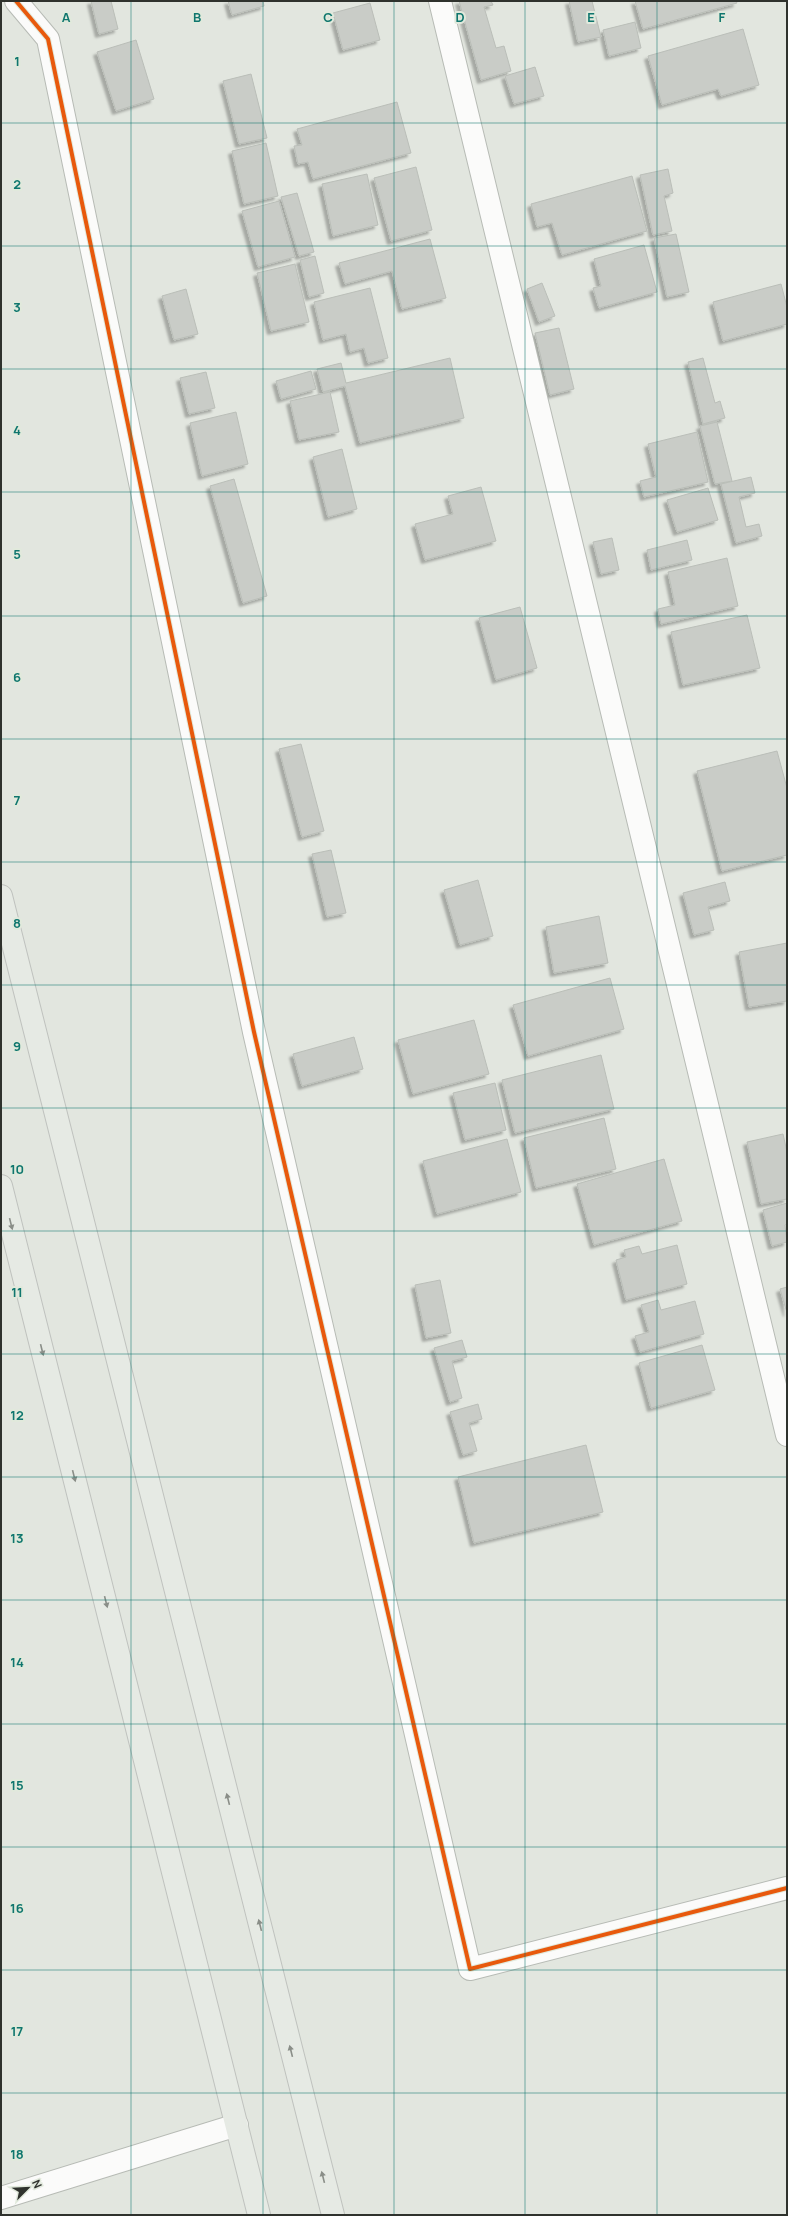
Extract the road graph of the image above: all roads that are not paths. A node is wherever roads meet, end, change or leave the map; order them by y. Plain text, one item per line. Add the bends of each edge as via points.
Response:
1 (16, 1) edge
2 (440, 1) edge
3 (1, 896) edge
4 (1, 1186) edge
5 (787, 1435) edge
6 (787, 1888) edge
7 (237, 2125) junction
8 (1, 2198) edge
9 (259, 2215) edge
10 (333, 2215) edge

1 - 6 street via 48,39 254,1032 470,1969
2 - 5 street
10 -> 3 main road
4 -> 7 main road
7 - 8 street
7 - 9 main road

